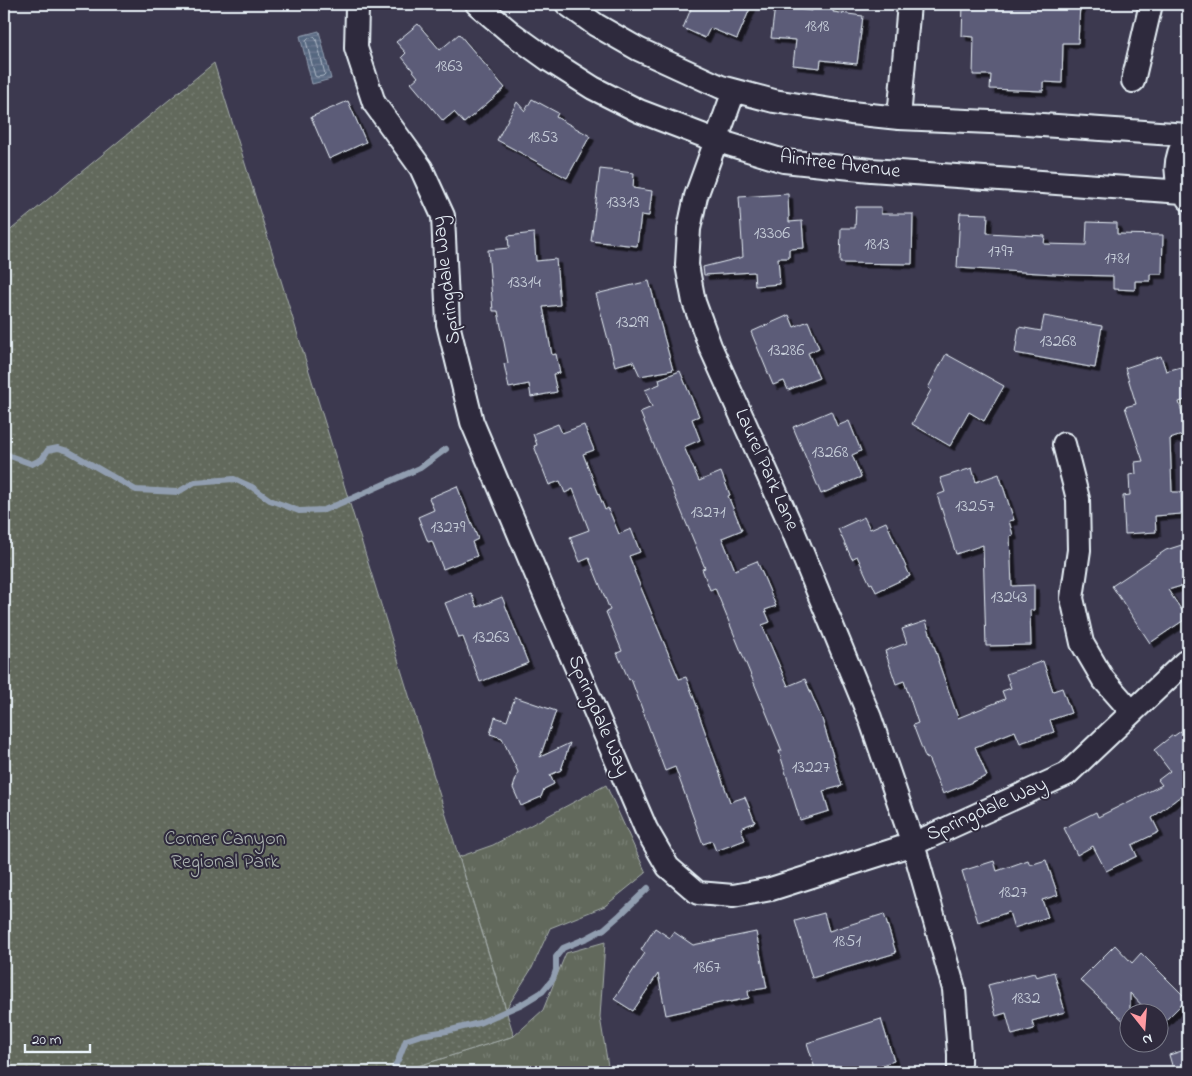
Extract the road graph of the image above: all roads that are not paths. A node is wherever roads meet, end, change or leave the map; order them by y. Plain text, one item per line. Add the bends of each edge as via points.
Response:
1 (358, 4) edge
2 (477, 4) edge
3 (567, 4) edge
4 (909, 4) edge
5 (1151, 4) edge
6 (1133, 81) dead end
7 (734, 91) junction
8 (899, 118) junction
9 (1188, 135) edge
10 (716, 140) junction
11 (1186, 196) edge
12 (1064, 444) dead end
13 (1188, 660) edge
14 (1132, 712) junction
15 (912, 844) junction
16 (959, 1072) edge

1 - 15 street, Springdale Way via 356,48 374,102 421,168 443,216 448,324 472,422 646,829 668,866 698,893 733,896 771,889
2 - 10 street, Aintree Avenue via 510,32 593,88 639,111
3 - 7 street via 638,49
4 - 8 street
5 - 6 street
7 - 8 street via 808,107
7 - 10 street, Laurel Park Lane
8 - 9 street
9 - 11 street via 1180,148 1177,163 1178,178
10 - 11 street, Aintree Avenue via 784,161
10 - 15 street, Laurel Park Lane via 688,229 687,265 694,302 870,718
12 - 14 street via 1078,499 1079,550 1072,598 1082,643 1103,679
13 - 14 street, Springdale Way
14 - 15 street, Springdale Way via 1067,774
15 - 16 street, Laurel Park Lane via 954,989

